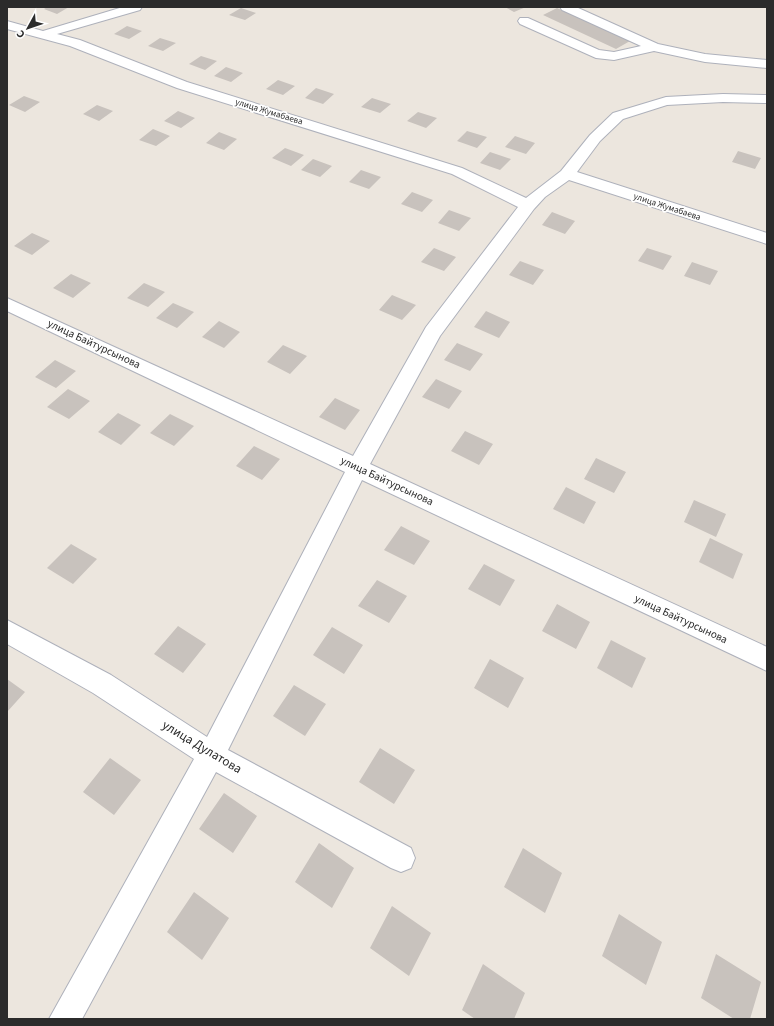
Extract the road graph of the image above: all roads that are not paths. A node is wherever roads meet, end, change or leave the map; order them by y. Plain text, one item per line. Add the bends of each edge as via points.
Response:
1 (136, 7) edge
2 (566, 7) edge
3 (524, 21) dead end
4 (7, 25) edge
5 (45, 34) junction
6 (654, 47) junction
7 (767, 64) edge
8 (767, 99) edge
9 (567, 174) junction
10 (528, 205) junction
11 (767, 239) edge
12 (7, 304) edge
13 (358, 467) junction
14 (7, 631) edge
15 (767, 659) edge
16 (211, 755) junction
17 (401, 858) dead end
18 (65, 1019) edge

1 - 5 street
2 - 6 street
3 - 6 street via 596,54 614,56
4 - 5 street, улица Жумабаева
5 - 10 street, улица Жумабаева via 75,43 182,85 457,171
6 - 7 street via 705,58
8 - 9 street via 723,98 666,102 618,116 595,138
9 - 10 street
9 - 11 street, улица Жумабаева
10 - 13 street via 433,332
12 - 13 street, улица Байтурсынова
13 - 15 street, улица Байтурсынова
13 - 16 street
14 - 16 street, улица Дулатова via 102,684
16 - 17 street, улица Дулатова
16 - 18 street

